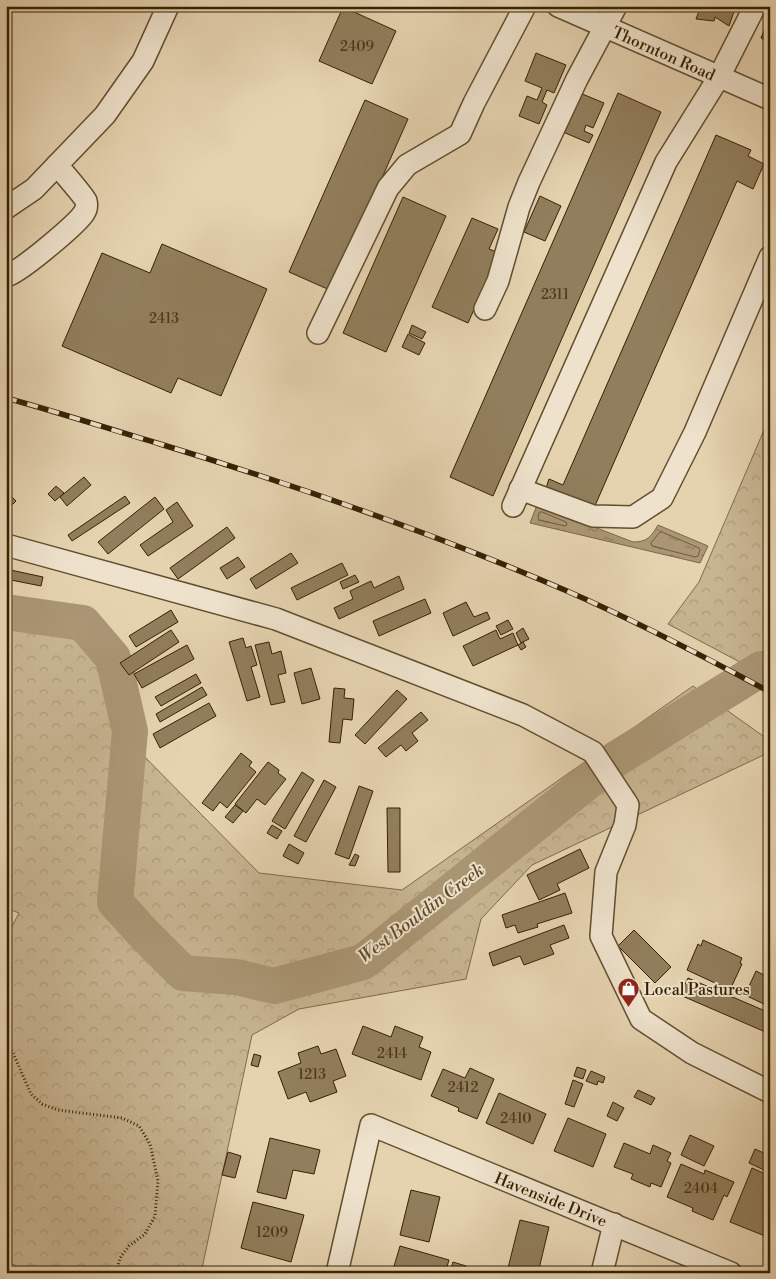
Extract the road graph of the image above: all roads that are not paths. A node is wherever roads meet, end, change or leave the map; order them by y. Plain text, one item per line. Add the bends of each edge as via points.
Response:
1 (168, 6) edge
2 (525, 6) edge
3 (558, 6) edge
4 (616, 6) edge
5 (755, 6) edge
6 (606, 27) junction
7 (720, 77) junction
8 (770, 99) edge
9 (57, 164) junction
10 (6, 208) edge
11 (770, 256) edge
12 (6, 276) edge
13 (485, 309) dead end
14 (318, 332) dead end
15 (6, 544) edge
16 (770, 1092) edge
17 (614, 1224) junction
18 (337, 1273) edge
19 (602, 1273) edge
20 (731, 1273) edge

1 - 9 street via 143,60 105,115
2 - 14 street via 460,134 407,166 388,188
3 - 6 street, Thornton Road
4 - 6 street
5 - 7 street
6 - 7 street, Thornton Road
6 - 13 street via 577,79 529,182 498,280
7 - 8 street, Thornton Road
7 - 11 street via 666,162 517,498 593,516 633,517 662,498 695,432
9 - 10 street via 34,189
9 - 12 street via 86,202 86,210 23,266
15 - 16 street via 276,619 523,715 593,752 628,804 624,825 606,872 601,936 641,1019 692,1053
17 - 18 street, Havenside Drive via 371,1125
17 - 19 street
17 - 20 street, Havenside Drive

